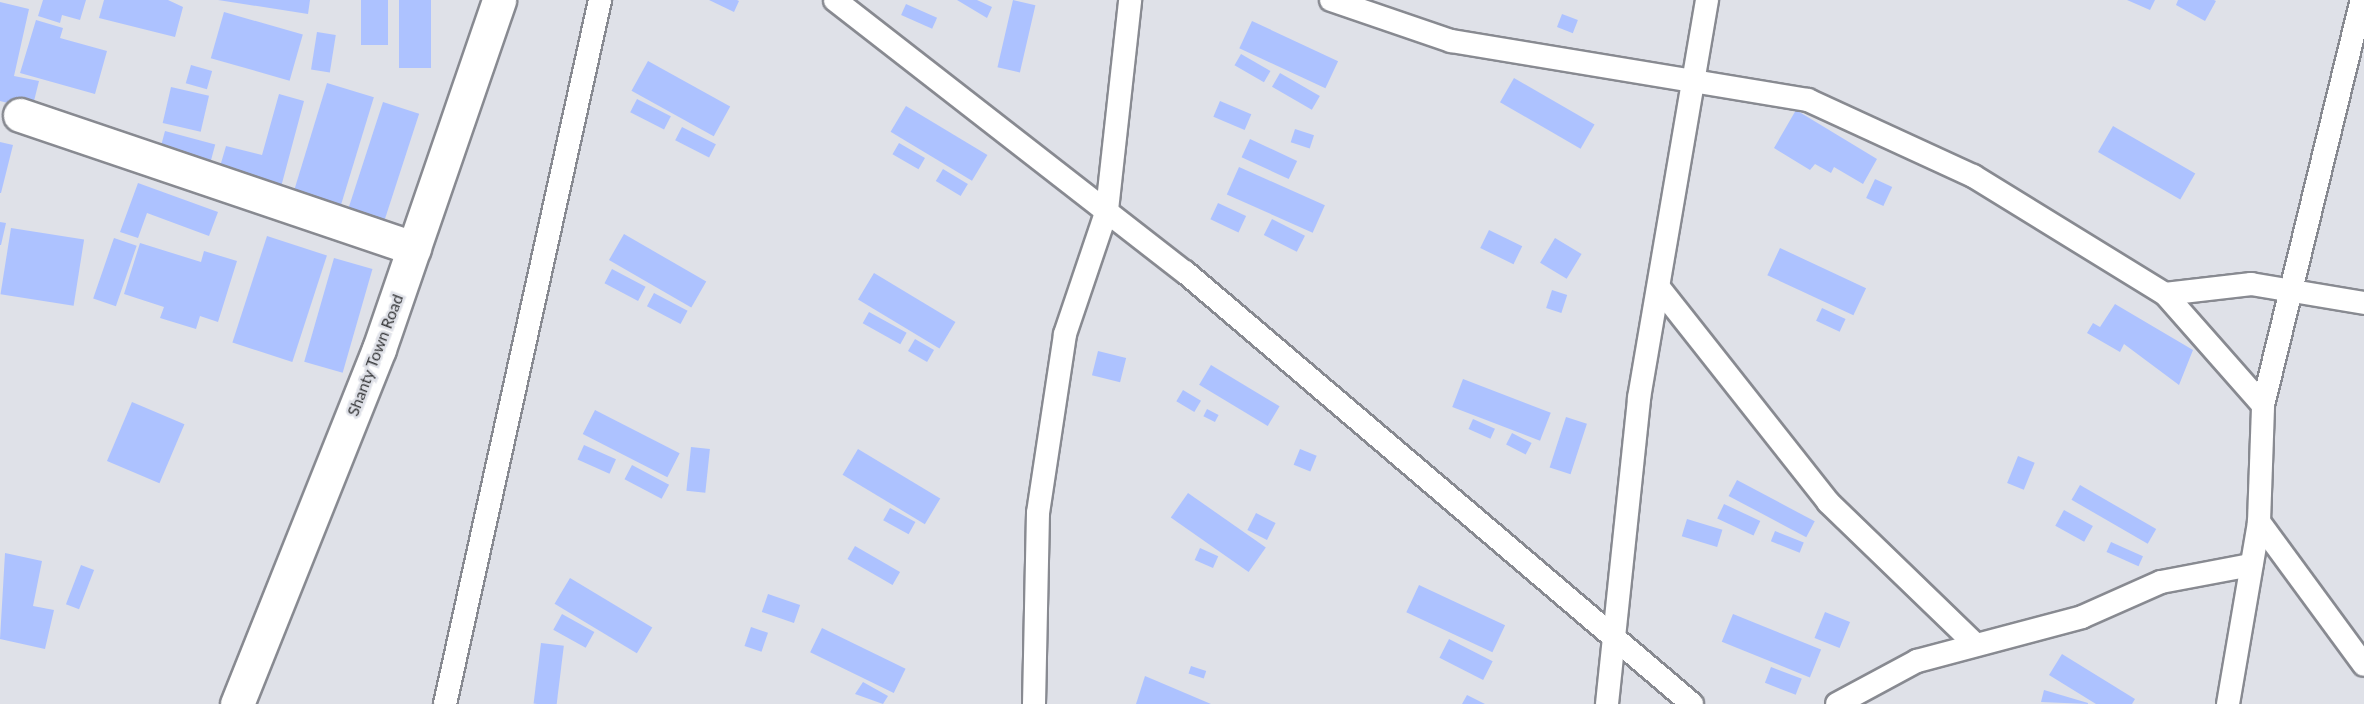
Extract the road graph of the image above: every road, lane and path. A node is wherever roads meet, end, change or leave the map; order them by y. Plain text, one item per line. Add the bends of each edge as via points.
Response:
1 (500, 0) edge
2 (600, 0) edge
3 (836, 0) edge
4 (1130, 0) edge
5 (1331, 0) edge
6 (1707, 0) edge
7 (2362, 0) edge
8 (1695, 81) junction
9 (20, 115) dead end
10 (1107, 210) junction
11 (414, 249) junction
12 (2294, 288) junction
13 (1660, 289) junction
14 (2165, 294) junction
15 (2364, 303) edge
16 (2264, 405) junction
17 (2259, 522) junction
18 (2250, 565) junction
19 (1612, 638) junction
20 (1972, 642) junction
21 (2364, 665) edge
22 (237, 704) edge
23 (445, 704) edge
24 (1034, 704) edge
25 (1607, 704) edge
26 (1692, 704) edge
27 (1837, 704) edge
28 (2228, 704) edge

1 - 11 street, Shanty Town Road
2 - 23 lane
3 - 10 lane
4 - 10 lane
5 - 8 lane via 1451,41
6 - 8 lane
7 - 12 lane
8 - 13 lane
8 - 14 lane via 1771,90 1866,125 1973,176
9 - 11 street
10 - 19 lane
10 - 24 lane via 1065,334 1039,502
11 - 22 street, Shanty Town Road
12 - 14 lane via 2226,283
12 - 15 lane
12 - 16 lane
13 - 19 lane via 1639,398
13 - 20 lane via 1828,502
14 - 16 lane
16 - 17 lane
17 - 18 lane
17 - 21 lane
18 - 20 lane via 2161,582 2082,616
18 - 28 lane
19 - 25 lane
19 - 26 lane
20 - 27 lane via 1917,661

